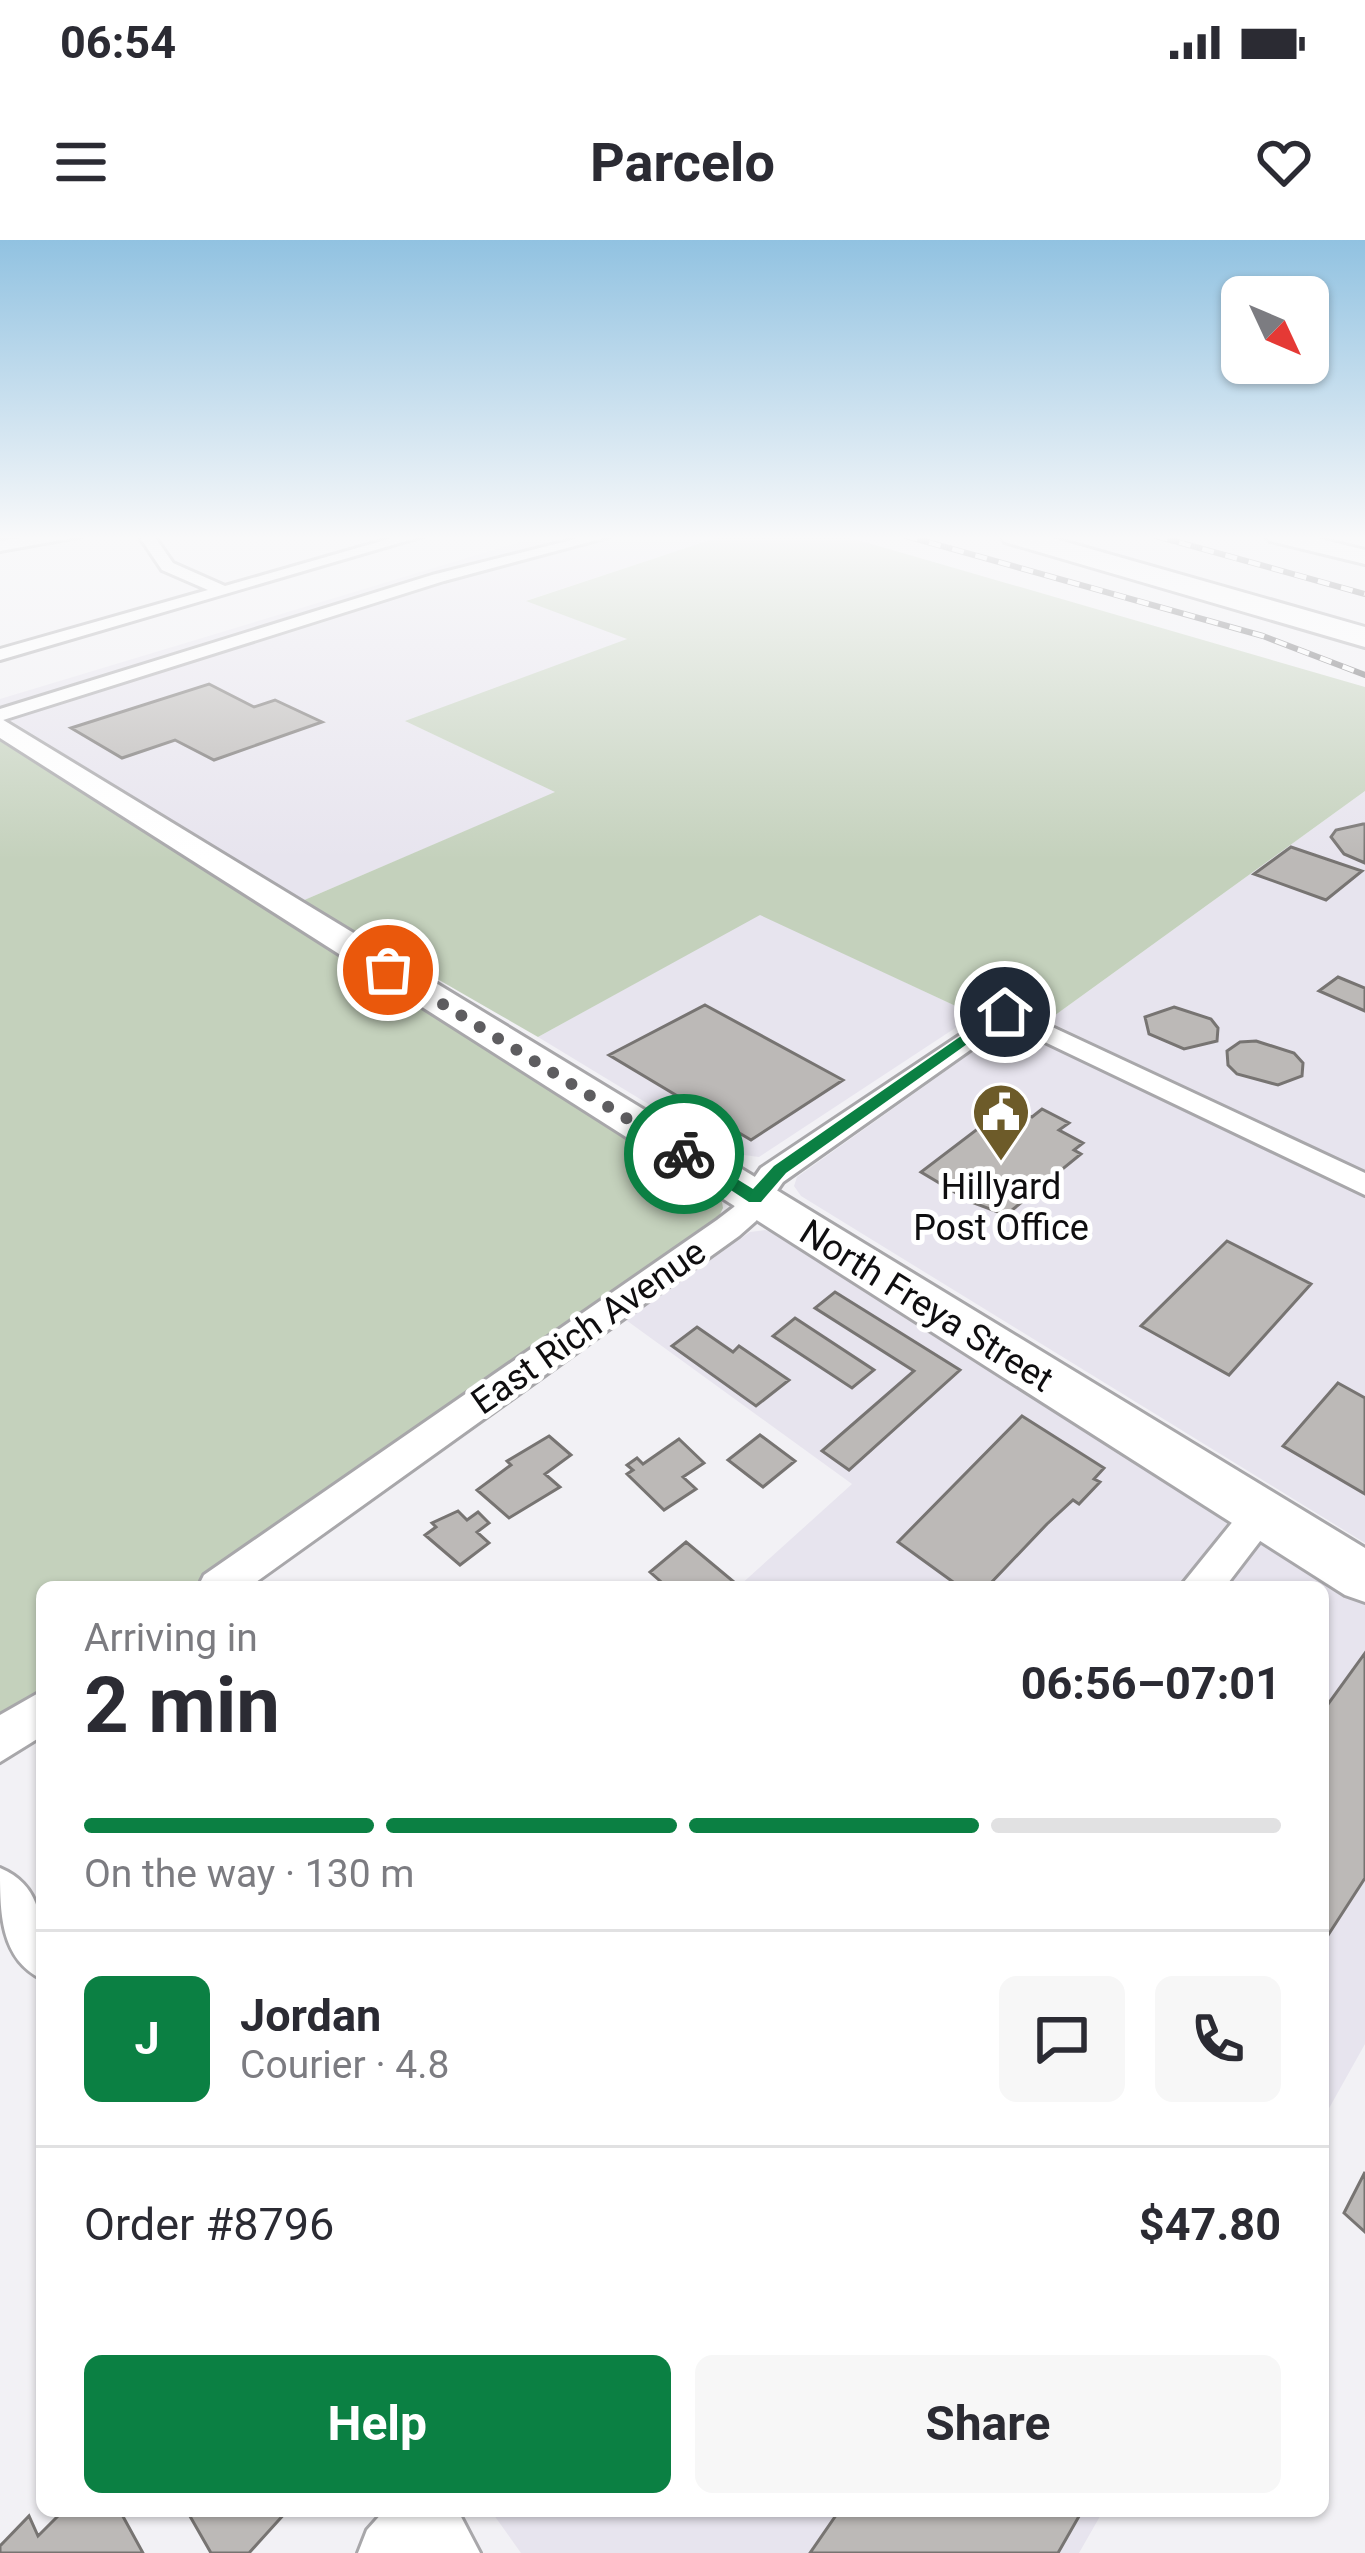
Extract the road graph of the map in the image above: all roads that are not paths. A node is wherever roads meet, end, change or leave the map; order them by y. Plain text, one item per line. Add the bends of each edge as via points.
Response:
1 (39, 644) edge
2 (229, 644) edge
3 (0, 655) edge
4 (0, 716) edge
5 (0, 726) edge
6 (1365, 1185) edge
7 (755, 1198) junction
8 (1262, 1514) junction
9 (1365, 1578) edge
10 (227, 1581) edge
11 (1205, 1581) edge
12 (36, 1715) edge
13 (0, 1741) edge
14 (0, 1892) edge
15 (36, 1945) edge

1 - 3 street
2 - 4 street
5 - 7 street, North Freya Street
6 - 7 street, East Rich Avenue via 1005,1012 780,1169
7 - 8 street, North Freya Street
7 - 10 street, East Rich Avenue via 728,1228
8 - 9 street, North Freya Street
8 - 11 street
12 - 13 street
14 - 15 street

